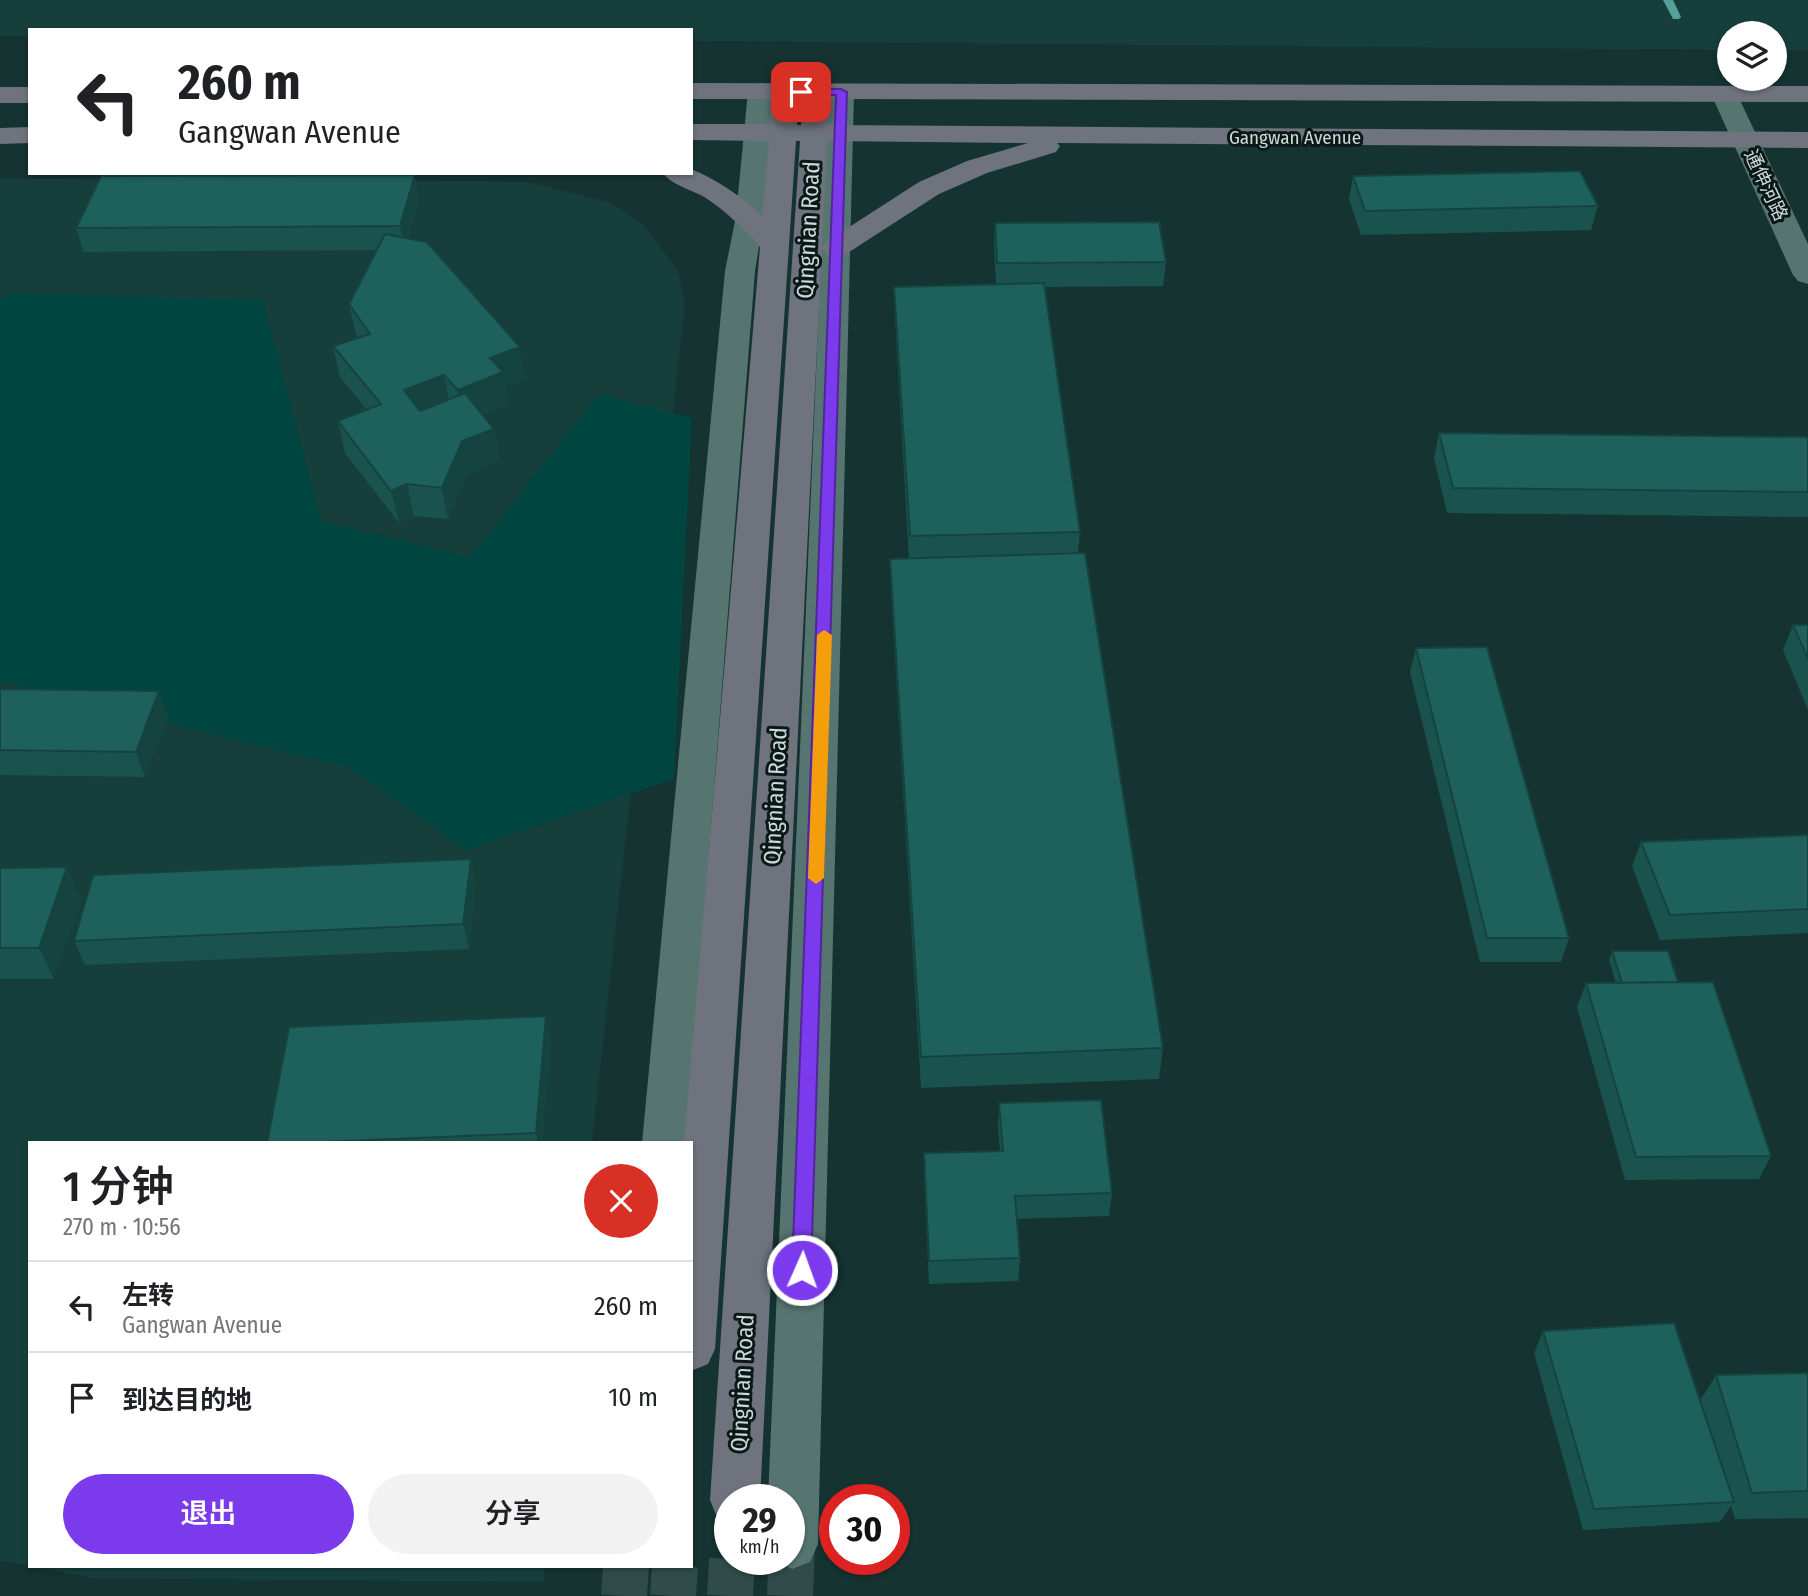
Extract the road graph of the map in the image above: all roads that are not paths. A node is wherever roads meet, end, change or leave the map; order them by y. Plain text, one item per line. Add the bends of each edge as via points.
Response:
1 (693, 91) edge
2 (774, 91) junction
3 (829, 92) junction
4 (1724, 94) junction
5 (1808, 94) edge
6 (0, 95) edge
7 (28, 95) edge
8 (693, 132) edge
9 (769, 133) junction
10 (826, 133) junction
11 (0, 135) edge
12 (28, 135) edge
13 (1081, 136) junction
14 (1745, 140) junction
15 (1808, 140) edge
16 (681, 175) edge
17 (750, 216) junction
18 (774, 246) junction
19 (836, 248) junction
20 (1808, 275) edge
21 (664, 1141) edge
22 (693, 1322) edge
23 (736, 1484) edge
24 (794, 1484) edge

1 - 2 main road, Gangwan Avenue
2 - 3 main road, Gangwan Avenue
2 - 9 street, Qingnian Road
3 - 4 main road, Gangwan Avenue
3 - 10 street, Qingnian Road
4 - 5 main road, Gangwan Avenue
4 - 14 street, 通伸河路
6 - 7 main road
8 - 9 main road, Gangwan Avenue
9 - 10 main road, Gangwan Avenue
9 - 17 street, Qingnian Road
9 - 18 main road, Qingnian Road
10 - 13 main road, Gangwan Avenue
10 - 19 street, Qingnian Road
10 - 23 main road, Qingnian Road
11 - 12 main road
13 - 14 main road, Gangwan Avenue
13 - 19 main road via 977,167 929,188
14 - 15 main road, Gangwan Avenue
14 - 20 street, 通伸河路
16 - 17 main road
17 - 18 main road
17 - 21 street, Qingnian Road via 740,271
18 - 22 main road, Qingnian Road
19 - 24 street, Qingnian Road

